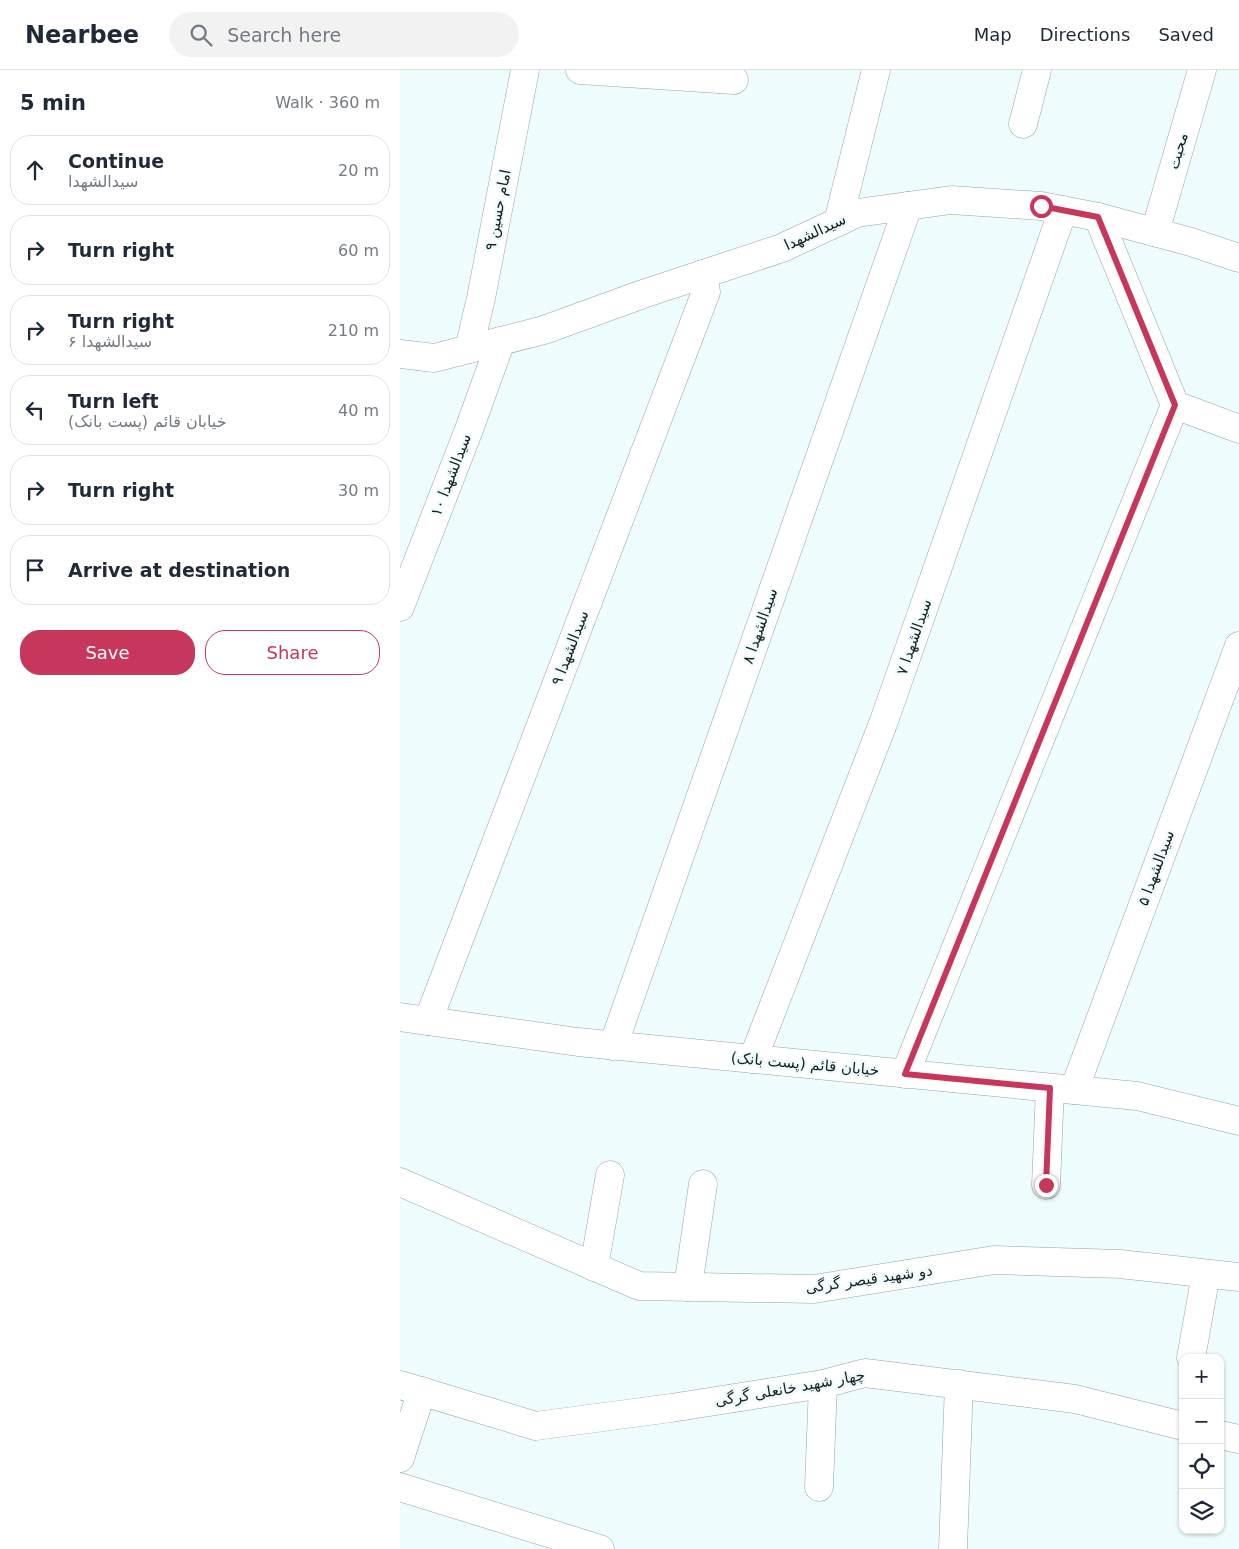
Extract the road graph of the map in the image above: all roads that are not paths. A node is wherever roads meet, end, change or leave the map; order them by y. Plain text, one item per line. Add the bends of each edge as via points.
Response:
1 (525, 70) edge
2 (580, 70) edge
3 (876, 70) edge
4 (1037, 70) edge
5 (1202, 70) edge
6 (734, 80) dead end
7 (1023, 124) dead end
8 (908, 206) junction
9 (1063, 210) junction
10 (1098, 217) junction
11 (838, 222) junction
12 (1155, 232) junction
13 (1239, 258) edge
14 (703, 274) junction
15 (500, 341) junction
16 (469, 348) junction
17 (400, 354) edge
18 (1175, 405) junction
19 (1239, 429) edge
20 (400, 607) edge
21 (1239, 646) edge
22 (400, 1017) edge
23 (428, 1020) junction
24 (613, 1046) junction
25 (753, 1059) junction
26 (905, 1074) junction
27 (1062, 1089) junction
28 (1239, 1120) edge
29 (610, 1175) dead end
30 (400, 1182) edge
31 (703, 1184) dead end
32 (1046, 1185) dead end
33 (594, 1267) junction
34 (1206, 1274) junction
35 (1239, 1277) edge
36 (688, 1287) junction
37 (1192, 1354) edge
38 (823, 1384) junction
39 (959, 1384) junction
40 (411, 1388) edge
41 (1179, 1418) edge
42 (1224, 1436) edge
43 (1239, 1439) edge
44 (400, 1458) edge
45 (400, 1487) edge
46 (819, 1487) dead end
47 (600, 1549) edge
48 (953, 1549) edge

1 - 16 street, امام حسين ۹
2 - 6 street
3 - 11 street
4 - 7 street
5 - 12 street, محبت
8 - 9 street, سیدالشهدا via 951,200
8 - 11 street, سیدالشهدا via 857,213
8 - 24 street, سیدالشهدا ۸
9 - 10 street, سیدالشهدا
9 - 25 street, سیدالشهدا ۷ via 884,721
10 - 12 street, سیدالشهدا
10 - 18 street
11 - 14 street, سیدالشهدا via 782,248
12 - 13 street, سیدالشهدا
14 - 15 street, سیدالشهدا via 544,330
14 - 23 street, سیدالشهدا ۹ via 706,292
15 - 16 street, سیدالشهدا
15 - 20 street, سیدالشهدا ۱۰
16 - 17 street, سیدالشهدا via 434,358
18 - 19 street
18 - 26 street
21 - 27 street, سیدالشهدا ۵
22 - 23 street, خیابان قائم (پست بانک)
23 - 24 street, خیابان قائم (پست بانک)
24 - 25 street, خیابان قائم (پست بانک)
25 - 26 street, خیابان قائم (پست بانک)
26 - 27 street, خیابان قائم (پست بانک)
27 - 28 street, خیابان قائم (پست بانک) via 1137,1096
27 - 32 street, سیدالشهدا ۵
29 - 33 street
30 - 33 street, دو شهید قیصر گرگی
31 - 36 street
33 - 36 street, دو شهید قیصر گرگی via 639,1286
34 - 35 street, دو شهید قیصر گرگی
34 - 36 street, دو شهید قیصر گرگی via 1120,1264 994,1260 814,1289
34 - 37 street
38 - 39 street, چهار شهید خانعلی گرگی via 866,1373
38 - 40 street, چهار شهید خانعلی گرگی via 536,1426
38 - 46 street
39 - 41 street, چهار شهید خانعلی گرگی via 1075,1399
39 - 48 street
40 - 44 street
42 - 43 street
45 - 47 street

